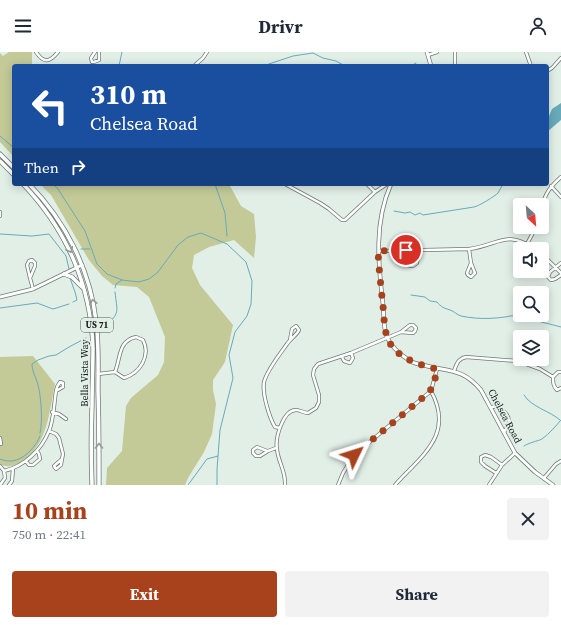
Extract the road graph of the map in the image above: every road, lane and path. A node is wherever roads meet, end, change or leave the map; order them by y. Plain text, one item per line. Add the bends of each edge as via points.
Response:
1 (36, 52) edge
2 (58, 52) edge
3 (95, 52) edge
4 (99, 52) edge
5 (207, 52) edge
6 (437, 52) edge
7 (455, 52) edge
8 (526, 52) edge
9 (427, 53) edge
10 (561, 58) edge
11 (196, 64) edge
12 (430, 64) edge
13 (455, 64) edge
14 (530, 64) edge
15 (549, 70) edge
16 (0, 154) edge
17 (0, 161) edge
18 (12, 166) edge
19 (12, 173) edge
20 (560, 178) edge
21 (561, 183) edge
22 (25, 186) edge
23 (31, 186) edge
24 (289, 186) edge
25 (369, 186) edge
26 (384, 186) edge
27 (390, 186) edge
28 (551, 186) junction
29 (374, 192) junction
30 (561, 197) edge
31 (544, 198) edge
32 (0, 212) edge
33 (0, 216) edge
34 (523, 242) edge
35 (469, 249) junction
36 (406, 250) junction
37 (418, 250) junction
38 (378, 251) junction
39 (549, 261) edge
40 (471, 263) junction
41 (561, 263) edge
42 (82, 265) junction
43 (555, 267) junction
44 (77, 268) junction
45 (64, 274) junction
46 (561, 274) edge
47 (30, 278) junction
48 (33, 289) junction
49 (84, 290) junction
50 (0, 297) edge
51 (401, 332) junction
52 (387, 337) junction
53 (290, 340) junction
54 (351, 353) junction
55 (342, 357) junction
56 (437, 369) junction
57 (454, 371) junction
58 (115, 372) junction
59 (561, 372) edge
60 (98, 374) junction
61 (553, 377) junction
62 (561, 388) edge
63 (56, 391) dead end
64 (431, 391) junction
65 (491, 408) junction
66 (52, 412) junction
67 (66, 419) dead end
68 (280, 428) junction
69 (49, 431) junction
70 (504, 432) junction
71 (0, 438) edge
72 (1, 444) dead end
73 (276, 448) junction
74 (37, 451) junction
75 (268, 451) junction
76 (515, 453) junction
77 (62, 459) dead end
78 (26, 461) junction
79 (561, 461) edge
80 (502, 465) junction
81 (0, 466) edge
82 (13, 469) junction
83 (4, 471) junction
84 (496, 473) junction
85 (544, 478) junction
86 (0, 485) edge
87 (9, 485) edge
88 (92, 485) edge
89 (99, 485) edge
90 (285, 485) edge
91 (338, 485) edge
92 (394, 485) edge
93 (489, 485) edge
94 (553, 485) edge

1 - 2 street via 46,61
3 - 4 street via 91,58 92,62 99,60
5 - 11 street
6 - 9 street
7 - 13 street
8 - 14 street
9 - 12 street
10 - 15 street
16 - 18 main road
17 - 19 main road
20 - 21 street
20 - 28 street
22 -> 44 main road, Bella Vista Way / US 71 via 61,233
23 - 42 main road, Bella Vista Way / US 71 via 62,225
24 - 29 street via 325,206 342,220
25 - 29 street
26 - 29 street
27 - 38 street, Chelsea Road via 383,208
28 - 30 street
28 - 31 street
32 - 33 street
34 - 35 street via 509,238
35 - 37 street
35 - 40 street
36 - 37 street
36 - 37 street via 406,260 410,266 417,263
36 - 38 street
38 - 52 street, Chelsea Road
39 - 43 street
40 - 40 street via 467,273 471,277 475,274
41 - 43 street
42 - 44 street
60 -> 42 main road, Bella Vista Way / US 71 via 96,321
43 - 46 street
43 - 46 street via 548,274 549,278 553,280
44 - 45 street
44 - 49 main road, Bella Vista Way / US 71
45 - 48 street
45 - 49 main road via 72,276
47 - 47 street via 27,265 29,260 32,260 35,266
47 - 48 street
48 - 50 street
49 - 88 main road, Bella Vista Way / US 71 via 93,348
51 - 51 street via 413,333 416,328 413,325
51 - 52 street
52 - 54 street
52 - 56 street, Chelsea Road via 402,356 412,362
53 - 53 street via 292,329 296,326 298,332
53 - 68 street via 264,382 270,416 275,427
54 - 55 street
54 - 55 street via 353,359 350,363
55 - 68 street via 324,361 314,369 313,379 319,395 316,408 308,413 292,411
56 - 57 street, Chelsea Road
56 - 64 street
57 - 61 street via 457,362 466,356 518,361 540,368
57 - 65 street, Chelsea Road via 475,382
58 - 58 street via 124,378 132,376 140,368 146,354 143,340 136,337 123,343
58 - 60 street
59 - 61 street
89 -> 60 main road, Bella Vista Way / US 71
61 - 62 street via 554,387 557,390
63 - 66 street
64 - 91 street via 354,455
64 - 92 street via 437,402 439,420 433,443 420,461
65 - 70 street, Chelsea Road
65 - 70 street via 497,406 506,414 509,421
66 - 67 street
66 - 69 street
68 - 73 street
69 - 74 street
69 - 77 street via 59,438
70 - 76 street, Chelsea Road
71 - 72 street
73 - 75 street
73 - 90 street
74 - 78 street
74 - 78 street via 40,459 33,465
75 - 75 street via 257,447 253,453 260,456
76 - 80 street
76 - 85 street, Chelsea Road
78 - 82 street
79 - 85 street
80 - 84 street
80 - 84 street via 491,457 481,457 481,462
81 - 83 street
82 - 83 street
82 - 87 street
83 - 86 street via 5,478
84 - 93 street
85 - 94 street, Chelsea Road

